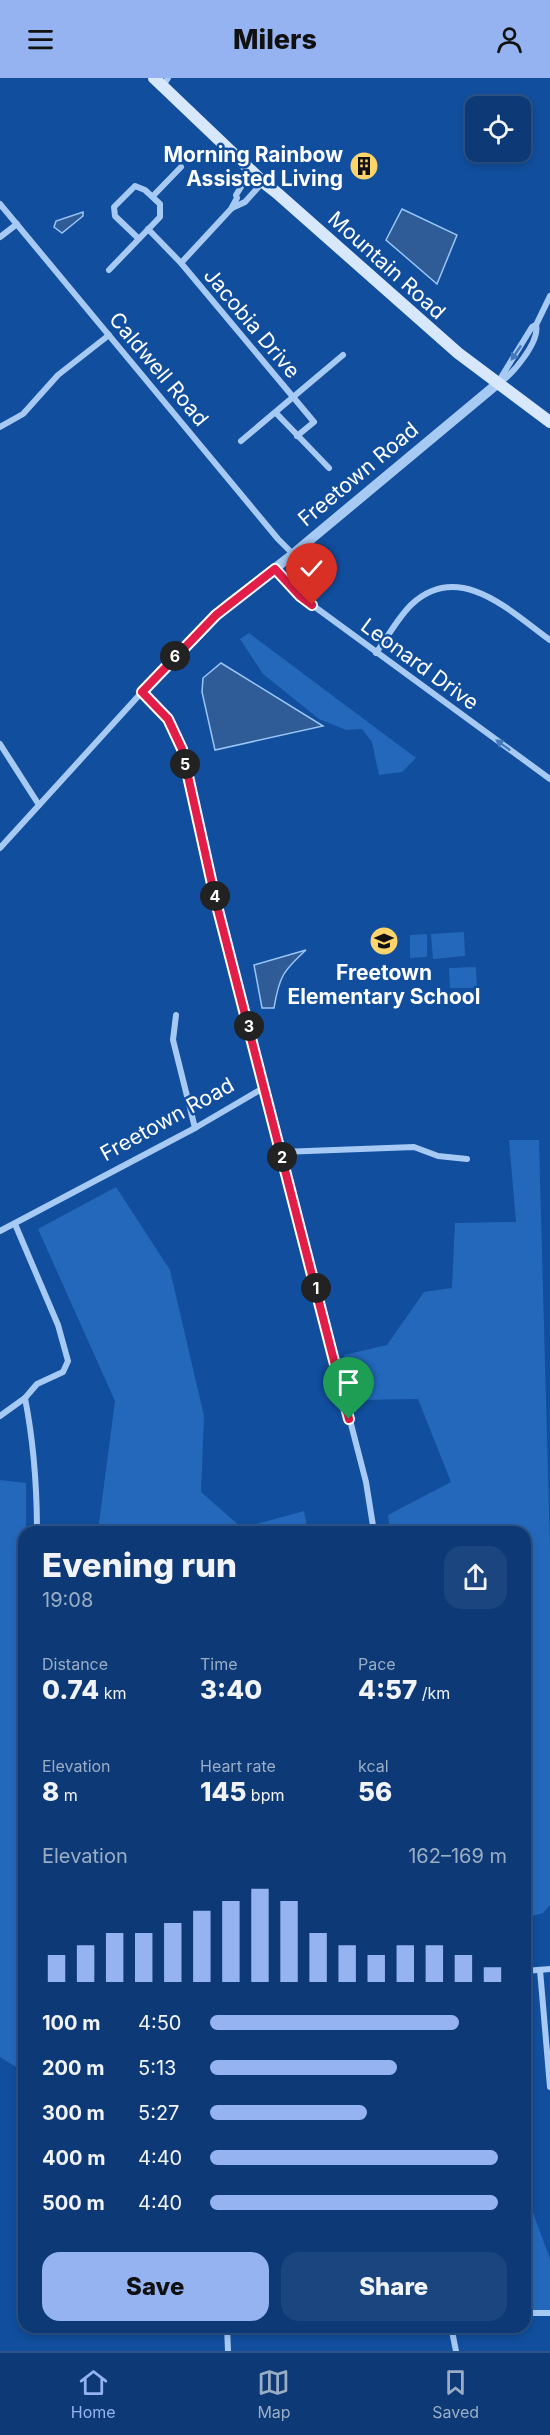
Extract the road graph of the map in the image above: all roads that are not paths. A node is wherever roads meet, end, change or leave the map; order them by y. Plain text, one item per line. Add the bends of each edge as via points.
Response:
1 (162, 80) edge
2 (181, 167) dead end
3 (251, 171) junction
4 (263, 182) junction
5 (153, 196) junction
6 (0, 204) edge
7 (231, 209) junction
8 (17, 224) junction
9 (148, 229) junction
10 (0, 237) edge
11 (139, 239) junction
12 (181, 263) junction
13 (109, 270) dead end
14 (550, 296) edge
15 (109, 335) junction
16 (343, 355) dead end
17 (497, 384) junction
18 (293, 398) junction
19 (276, 413) junction
20 (550, 422) edge
21 (0, 427) edge
22 (297, 436) junction
23 (241, 441) dead end
24 (329, 468) dead end
25 (293, 554) junction
26 (275, 569) junction
27 (550, 640) edge
28 (376, 652) junction
29 (142, 692) junction
30 (0, 744) edge
31 (550, 779) edge
32 (39, 805) junction
33 (0, 848) edge
34 (176, 1015) dead end
35 (265, 1087) junction
36 (195, 1128) junction
37 (281, 1152) junction
38 (467, 1159) dead end
39 (15, 1224) junction
40 (0, 1231) edge
41 (24, 1398) junction
42 (0, 1416) edge
43 (37, 1526) edge
44 (373, 1526) edge
45 (550, 1969) edge
46 (540, 1970) junction
47 (531, 1971) edge
48 (550, 2087) edge
49 (531, 2313) edge
50 (550, 2313) edge
51 (227, 2333) edge
52 (452, 2333) edge
53 (228, 2351) edge
54 (456, 2351) edge

1 - 3 main road, Mountain Road
2 - 5 street
3 - 4 main road, Mountain Road
3 - 7 street
4 - 7 street via 245,202
4 - 17 main road, Mountain Road
5 - 9 street via 160,204 160,217
5 - 11 street via 135,186 114,207 115,216
6 - 8 street, Caldwell Road
7 - 12 street
8 - 10 street
8 - 15 street, Caldwell Road
9 - 11 street
9 - 12 street, Jacobia Drive
11 - 13 street
12 - 18 street, Jacobia Drive
14 - 17 street
15 - 21 street via 58,375 23,414
15 - 25 street, Caldwell Road
16 - 18 street
17 - 20 main road, Mountain Road
17 - 25 street, Freetown Road
18 - 19 street
18 - 22 street, Jacobia Drive via 314,422
19 - 22 street, Jacobia Drive
19 - 23 street
22 - 24 street, Jacobia Drive
25 - 26 street, Freetown Road
26 - 28 street, Leonard Drive via 300,596
26 - 29 street, Freetown Road via 216,615
27 - 28 street via 489,596 447,587 411,606
31 -> 28 street, Leonard Drive
29 - 32 street
29 - 35 street, Freetown Road via 168,719 182,749 216,902
30 - 32 street
32 - 33 street
34 - 36 street via 173,1040
35 - 36 street, Freetown Road
35 - 37 street
36 - 39 street, Freetown Road
37 - 38 street via 414,1147 438,1156
37 - 44 street via 366,1482
39 - 40 street, Freetown Road
39 - 41 street via 58,1325 68,1360 63,1372 37,1384
41 - 42 street
41 - 43 street via 37,1478
45 - 46 street
46 - 47 street
46 - 48 street
49 - 50 street
51 - 53 street
52 - 54 street

